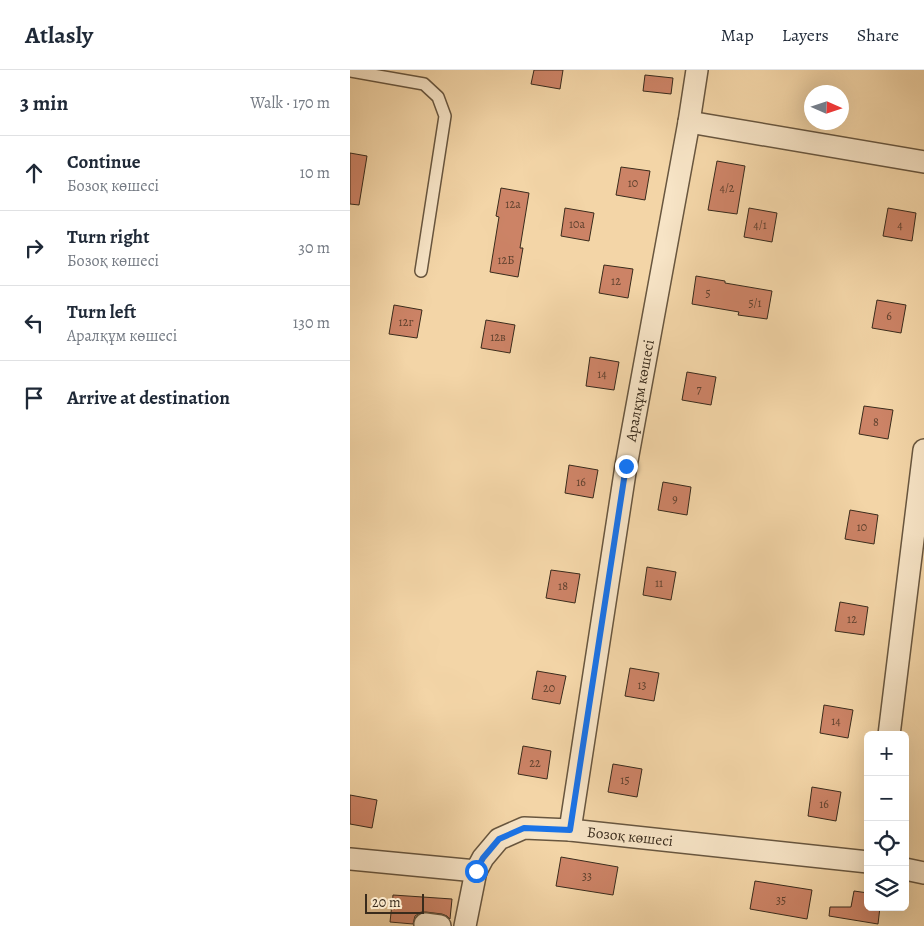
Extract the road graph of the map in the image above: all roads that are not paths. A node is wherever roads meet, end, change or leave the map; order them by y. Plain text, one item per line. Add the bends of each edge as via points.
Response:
1 (697, 70) edge
2 (350, 71) edge
3 (689, 122) junction
4 (924, 162) edge
5 (421, 271) dead end
6 (924, 450) edge
7 (889, 731) edge
8 (570, 830) junction
9 (350, 858) edge
10 (864, 862) edge
11 (909, 870) edge
12 (476, 871) junction
13 (924, 873) edge
14 (465, 926) edge

1 - 3 street, Аралқұм көшесі
2 - 5 lane via 424,84 438,97 445,116
3 - 4 street
3 - 8 street, Аралқұм көшесі via 626,466
6 - 7 street
8 - 10 street, Бозоқ көшесі
8 - 12 street, Бозоқ көшесі via 524,828 499,839
9 - 12 street
11 - 13 street
12 - 14 street

